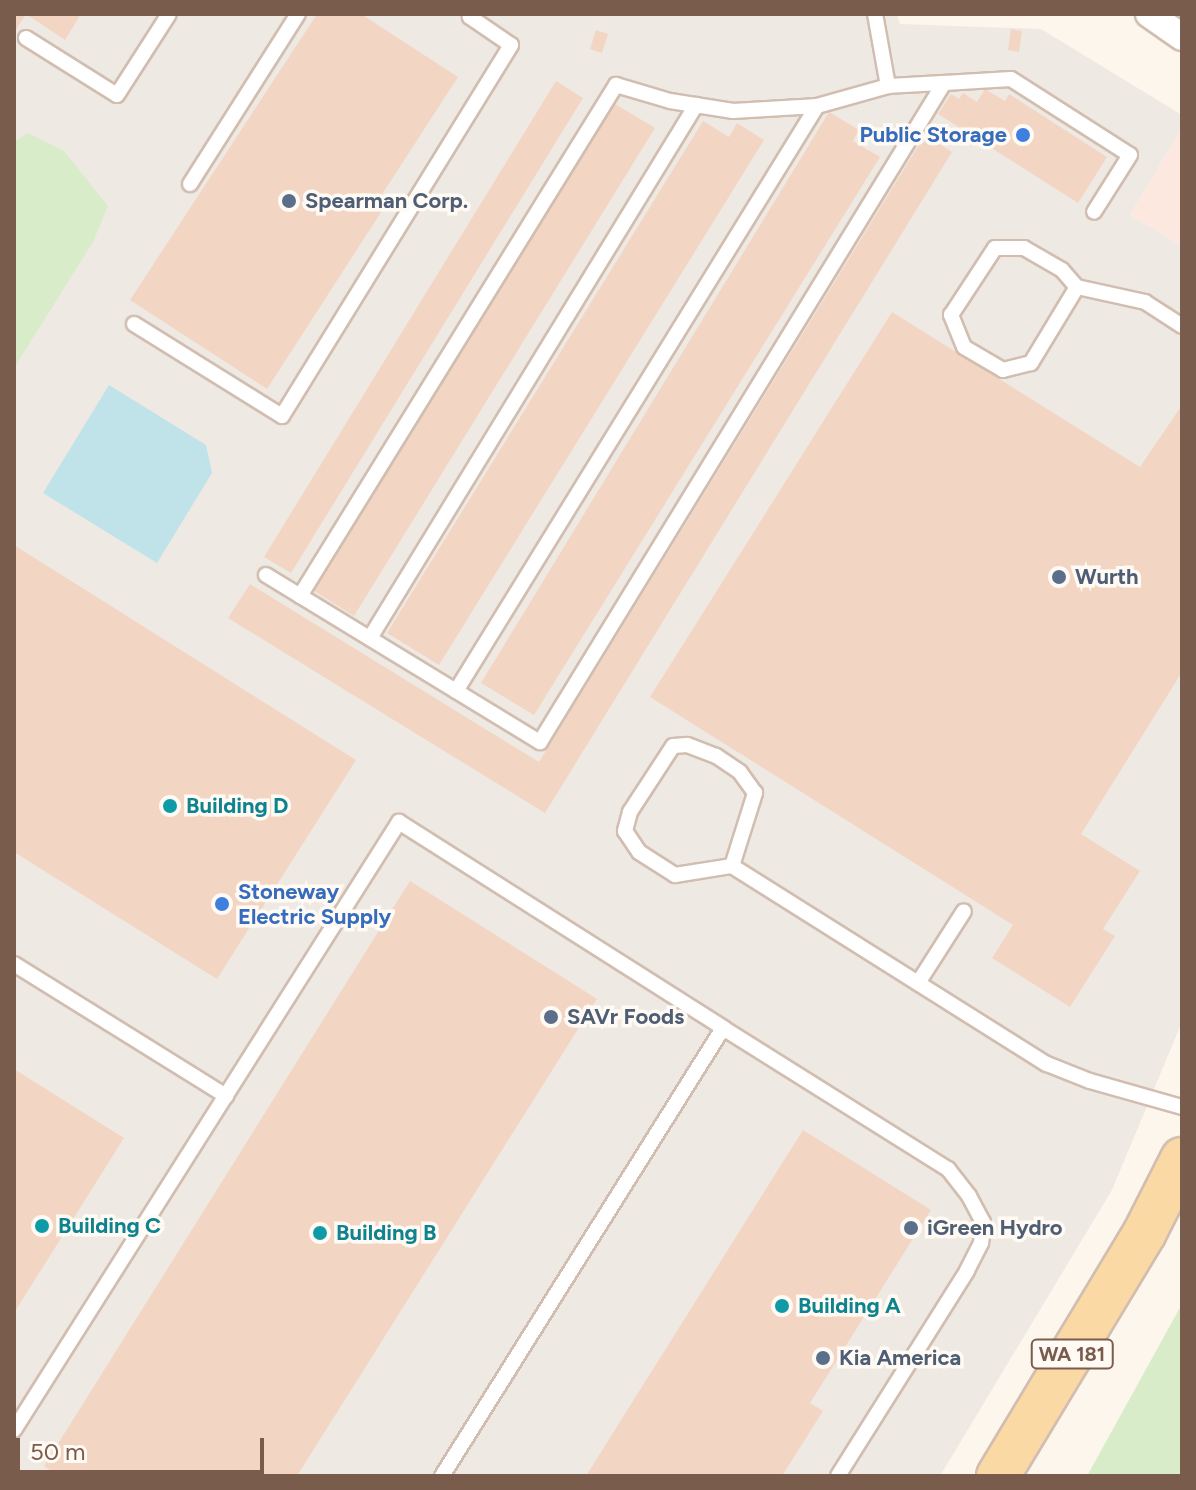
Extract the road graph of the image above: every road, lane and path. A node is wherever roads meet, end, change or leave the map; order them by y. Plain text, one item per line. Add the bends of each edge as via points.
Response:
1 (169, 14) edge
2 (298, 14) edge
3 (875, 14) edge
4 (1149, 14) edge
5 (469, 15) edge
6 (1182, 37) edge
7 (26, 38) dead end
8 (944, 83) junction
9 (888, 86) junction
10 (696, 105) junction
11 (817, 106) junction
12 (190, 184) dead end
13 (1094, 212) dead end
14 (1077, 287) junction
15 (134, 324) dead end
16 (1182, 326) edge
17 (266, 575) dead end
18 (300, 596) junction
19 (370, 638) junction
20 (456, 691) junction
21 (732, 866) junction
22 (964, 911) dead end
23 (14, 964) edge
24 (918, 983) junction
25 (723, 1028) junction
26 (226, 1096) junction
27 (1182, 1107) edge
28 (1182, 1159) edge
29 (14, 1430) edge
30 (442, 1476) edge
31 (838, 1476) edge
32 (998, 1476) edge

1 - 7 lane via 117,95
2 - 12 lane
3 - 9 lane
4 - 6 street
5 - 15 lane via 511,45 282,416
8 - 9 lane
8 - 13 lane via 1011,79 1130,155
8 - 20 lane via 540,742
9 - 11 lane
10 - 11 lane via 733,111
10 - 18 lane via 616,85
10 - 19 lane
11 - 20 lane
14 - 14 lane via 1031,363 1003,370 964,347 951,315 995,248 1024,248 1062,270
14 - 16 lane via 1145,302
17 - 18 lane
18 - 19 lane
19 - 20 lane
21 - 21 lane via 675,875 639,852 625,831 630,812 673,746 687,745 716,756 740,772 755,793
21 - 24 lane
22 - 24 lane
23 - 26 lane
24 - 27 lane via 1047,1064
25 - 26 lane via 399,822
25 - 30 lane
25 - 31 lane via 948,1169 983,1222 981,1243 967,1271
26 - 29 lane
28 - 32 main road, WA 181 via 1145,1232

